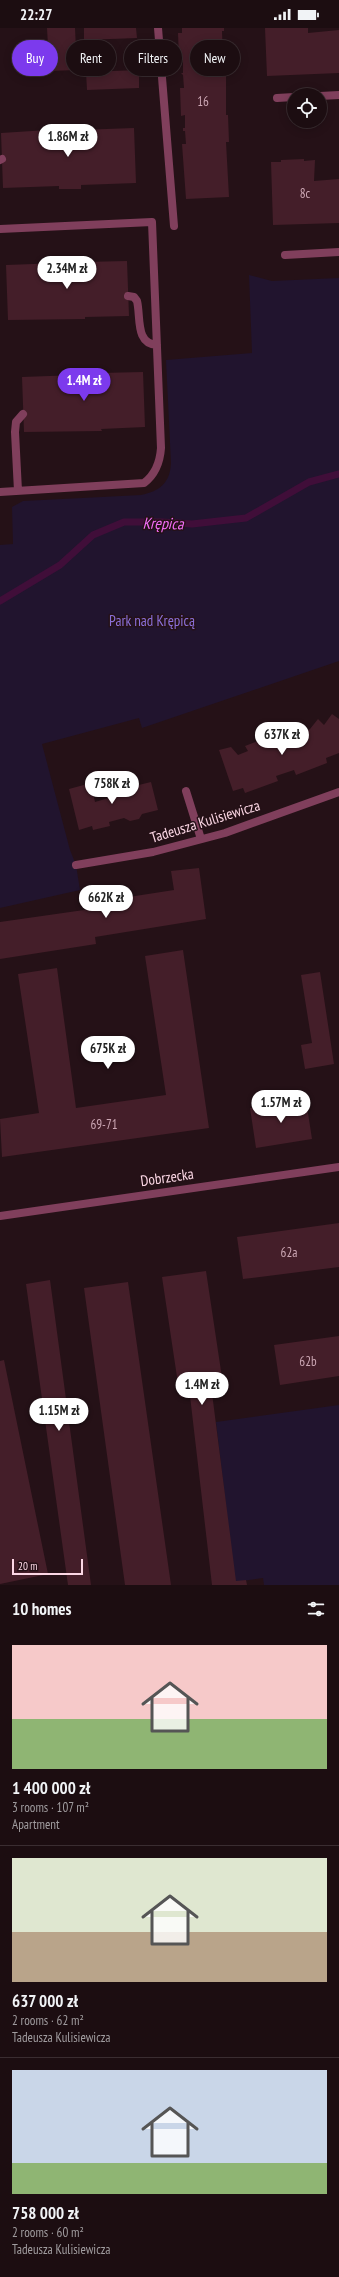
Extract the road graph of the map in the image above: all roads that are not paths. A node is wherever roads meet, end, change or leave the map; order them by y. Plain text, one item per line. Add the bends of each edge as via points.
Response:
1 (158, 28) edge
2 (339, 95) edge
3 (327, 96) edge
4 (287, 97) edge
5 (277, 98) dead end
6 (174, 226) dead end
7 (0, 229) edge
8 (339, 252) edge
9 (285, 255) dead end
10 (128, 296) dead end
11 (157, 345) junction
12 (23, 414) dead end
13 (18, 491) junction
14 (0, 492) edge
15 (186, 791) dead end
16 (339, 792) edge
17 (201, 839) junction
18 (76, 865) dead end
19 (339, 1167) edge
20 (0, 1216) edge

1 - 6 street
2 - 3 street
4 - 5 street
7 - 11 street via 152,222
8 - 9 street
10 - 11 street via 134,297 137,301 141,335 149,344
11 - 13 street via 161,448 159,462 150,478 144,483 136,484
12 - 13 street via 16,422 15,432
13 - 14 street
15 - 17 street
16 - 17 street, Tadeusza Kulisiewicza via 225,833
17 - 18 street, Tadeusza Kulisiewicza via 154,852
19 - 20 street, Dobrzecka

